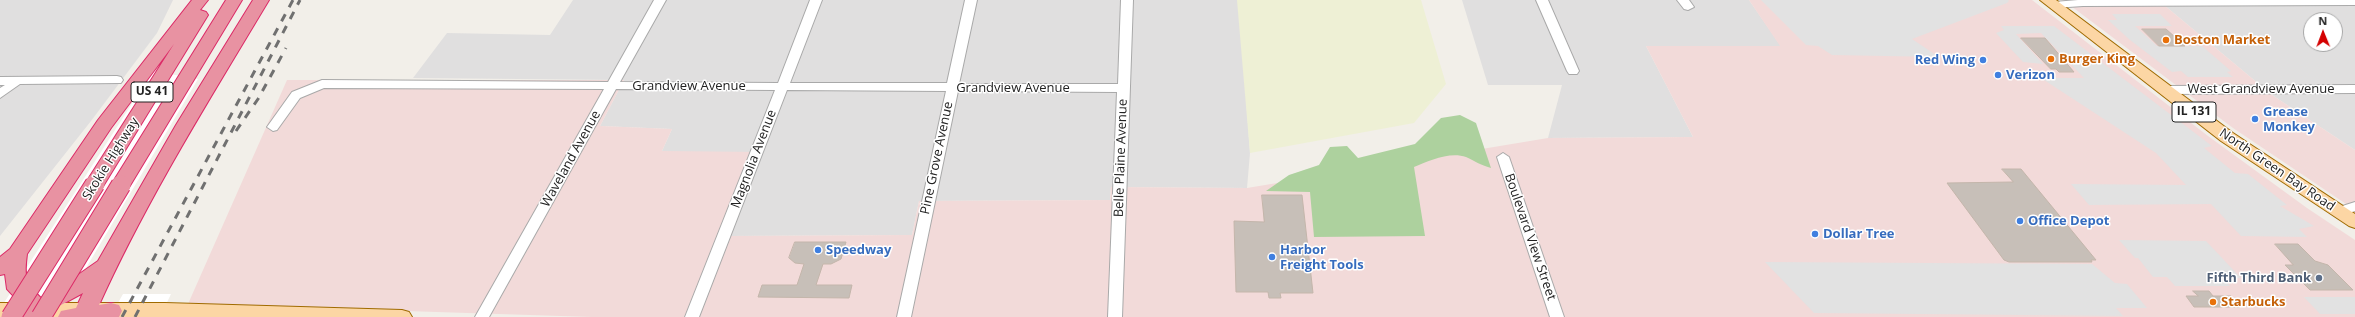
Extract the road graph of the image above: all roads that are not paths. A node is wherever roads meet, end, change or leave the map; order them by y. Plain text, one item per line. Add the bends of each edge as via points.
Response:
1 (200, 0) edge
2 (209, 0) edge
3 (234, 0) edge
4 (246, 0) edge
5 (261, 0) edge
6 (660, 0) edge
7 (816, 0) edge
8 (971, 0) edge
9 (1127, 0) edge
10 (1542, 0) edge
11 (2355, 2) edge
12 (2051, 3) edge
13 (1573, 71) dead end
14 (117, 80) dead end
15 (0, 81) edge
16 (17, 81) junction
17 (612, 85) junction
18 (783, 86) junction
19 (952, 87) junction
20 (1123, 88) junction
21 (2355, 89) edge
22 (2166, 90) junction
23 (0, 94) edge
24 (185, 125) junction
25 (273, 127) dead end
26 (1503, 157) dead end
27 (2347, 209) edge
28 (2355, 222) edge
29 (17, 254) junction
30 (109, 260) junction
31 (0, 268) edge
32 (0, 310) edge
33 (111, 311) joint
34 (37, 313) edge
35 (80, 315) edge
36 (11, 317) edge
37 (402, 317) edge
38 (482, 317) edge
39 (692, 317) edge
40 (904, 317) edge
41 (1115, 317) edge
42 (1557, 317) edge

1 - 29 highway via 159,49 92,142
2 - 36 highway, Skokie Highway / US 41, bridge
3 - 34 highway, Skokie Highway / US 41, bridge via 121,184
4 - 24 highway
5 - 24 highway
6 - 17 street, Waveland Avenue
7 - 18 street, Magnolia Avenue
8 - 19 street, Pine Grove Avenue
9 - 20 street, Belle Plaine Avenue
10 - 13 street
11 - 12 street
12 - 22 main road, North Green Bay Road / IL 131
14 - 16 street
15 - 16 street
16 - 23 street
17 - 18 street, Grandview Avenue
17 - 25 street, Grandview Avenue via 322,84 296,95
17 - 38 street, Waveland Avenue
18 - 19 street, Grandview Avenue
18 - 39 street, Magnolia Avenue
19 - 20 street, Grandview Avenue
19 - 40 street, Pine Grove Avenue
20 - 41 street, Belle Plaine Avenue
21 - 22 street, West Grandview Avenue
22 - 27 main road, North Green Bay Road / IL 131 via 2253,155
24 - 30 highway
26 - 42 street, Boulevard View Street
27 - 28 main road, North Green Bay Road / IL 131
29 - 31 highway
29 - 34 highway via 15,266 18,289
30 - 34 highway via 74,290
30 - 35 highway
32 - 34 main road
33 - 35 highway
33 - 37 main road
34 - 35 main road

